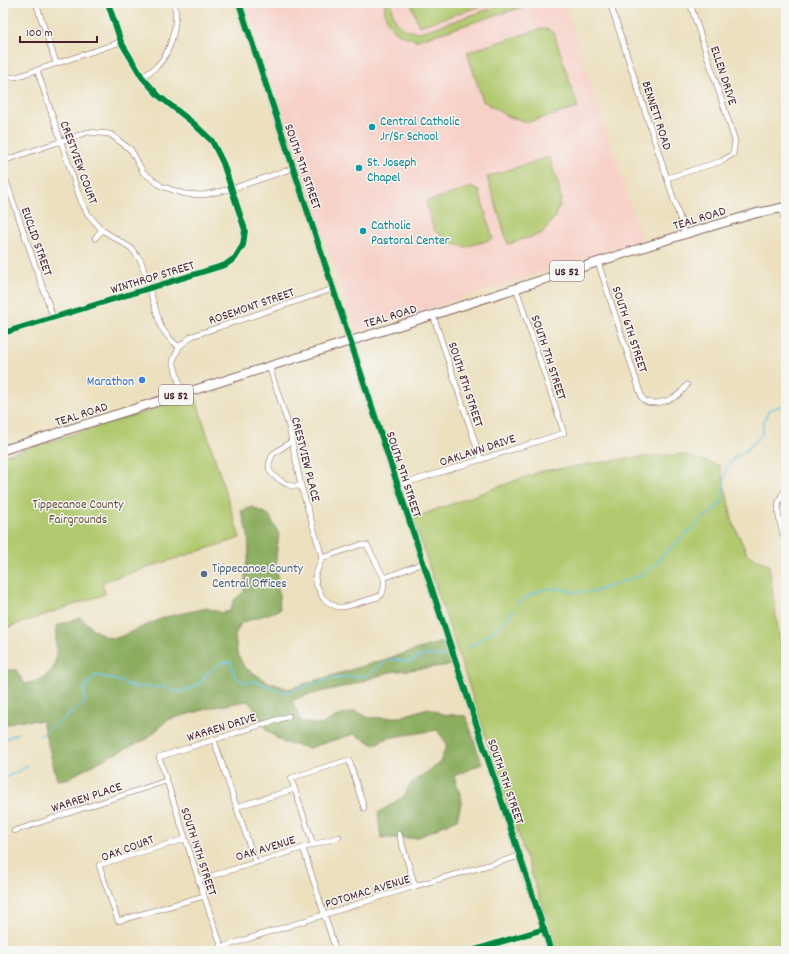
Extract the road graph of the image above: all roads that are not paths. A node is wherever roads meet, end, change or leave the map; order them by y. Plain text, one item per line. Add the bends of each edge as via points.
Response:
1 (36, 3) edge
2 (108, 3) edge
3 (174, 3) edge
4 (239, 3) edge
5 (610, 3) edge
6 (690, 3) edge
7 (121, 42) junction
8 (56, 63) junction
9 (37, 70) junction
10 (3, 77) edge
11 (142, 77) junction
12 (61, 142) junction
13 (3, 161) edge
14 (294, 168) junction
15 (3, 172) edge
16 (667, 178) junction
17 (231, 189) junction
18 (783, 208) edge
19 (786, 226) edge
20 (102, 230) junction
21 (685, 234) junction
22 (95, 238) dead end
23 (598, 262) junction
24 (149, 288) junction
25 (516, 288) junction
26 (333, 289) junction
27 (433, 315) junction
28 (53, 317) junction
29 (3, 333) edge
30 (350, 341) junction
31 (179, 347) junction
32 (269, 366) junction
33 (687, 385) dead end
34 (182, 393) junction
35 (564, 433) joint
36 (292, 440) junction
37 (3, 450) edge
38 (481, 460) junction
39 (301, 486) junction
40 (398, 486) junction
41 (786, 490) edge
42 (784, 537) dead end
43 (322, 558) junction
44 (423, 563) junction
45 (384, 578) junction
46 (289, 716) dead end
47 (214, 740) junction
48 (158, 757) joint
49 (166, 782) junction
50 (295, 789) junction
51 (236, 807) junction
52 (364, 808) dead end
53 (14, 831) dead end
54 (398, 834) dead end
55 (339, 837) dead end
56 (185, 839) junction
57 (313, 844) junction
58 (303, 848) junction
59 (520, 856) junction
60 (255, 862) junction
61 (198, 880) junction
62 (415, 886) junction
63 (204, 896) junction
64 (325, 914) junction
65 (544, 929) junction
66 (222, 949) edge
67 (336, 951) edge
68 (471, 951) edge
69 (552, 951) edge

1 - 8 street
2 - 7 street, WINTHROP STREET
3 - 11 street via 174,30 168,51 158,65
4 - 14 street, SOUTH 9TH STREET
5 - 16 street, BENNETT ROAD
6 - 16 street, ELLEN DRIVE via 735,140 733,154 722,161
7 - 8 street
7 - 11 street, WINTHROP STREET
8 - 9 street
9 - 10 street
9 - 12 street, CRESTVIEW COURT
11 - 17 street, WINTHROP STREET via 159,96 212,141 223,163
12 - 13 street
12 - 17 street via 88,132 110,134 131,150 143,172 161,186 185,194 203,195
12 - 20 street, CRESTVIEW COURT via 81,201
14 - 17 street
14 - 26 street, SOUTH 9TH STREET
15 - 28 street, EUCLID STREET
16 - 21 street, BENNETT ROAD
17 - 24 street, WINTHROP STREET via 245,230 243,244 235,258 225,265
18 - 19 street
18 - 21 main road, TEAL ROAD / US 52
20 - 22 street
20 - 24 street, CRESTVIEW COURT via 137,254
21 - 23 main road, TEAL ROAD / US 52
23 - 25 main road, TEAL ROAD / US 52
23 - 33 street, SOUTH 6TH STREET via 645,402 657,403 672,398 679,395
24 - 28 street, WINTHROP STREET
24 - 31 street, CRESTVIEW COURT via 161,327
25 - 27 main road, TEAL ROAD / US 52
25 - 35 street, SOUTH 7TH STREET
26 - 30 street, SOUTH 9TH STREET
26 - 31 street, ROSEMONT STREET via 192,336
27 - 30 main road, TEAL ROAD / US 52
27 - 38 street, SOUTH 8TH STREET
28 - 29 street, WINTHROP STREET
30 - 32 main road, TEAL ROAD / US 52
30 - 40 street, SOUTH 9TH STREET
31 - 34 street via 173,361
32 - 34 main road, TEAL ROAD / US 52
32 - 36 street, CRESTVIEW PLACE
34 - 37 main road, TEAL ROAD / US 52
35 - 38 street, OAKLAWN DRIVE
36 - 39 street, CRESTVIEW PLACE
36 - 39 street via 272,454 269,466 273,476 288,486
38 - 40 street, OAKLAWN DRIVE
39 - 43 street, CRESTVIEW PLACE
40 - 44 street, SOUTH 9TH STREET
41 - 42 street via 778,506
43 - 45 street via 367,545
43 - 45 street via 315,576 316,584 323,598 337,607 378,597 382,594
44 - 45 street
44 - 59 street, SOUTH 9TH STREET
46 - 47 street, WARREN DRIVE
47 - 48 street, WARREN DRIVE
47 - 51 street
48 - 49 street, SOUTH 14TH STREET
49 - 53 street, WARREN PLACE
49 - 56 street, SOUTH 14TH STREET
50 - 51 street
50 - 52 street via 292,778 349,760
50 - 57 street
51 - 60 street
54 - 62 street
55 - 57 street, OAK AVENUE
56 - 61 street, SOUTH 14TH STREET
56 - 63 street, OAK COURT via 99,866 118,921
57 - 58 street, OAK AVENUE
58 - 60 street, OAK AVENUE
58 - 64 street
59 - 62 street, POTOMAC AVENUE
59 - 65 street, SOUTH 9TH STREET
60 - 61 street, OAK AVENUE
61 - 63 street, SOUTH 14TH STREET
62 - 64 street, POTOMAC AVENUE
63 - 66 street, SOUTH 14TH STREET
64 - 66 street, POTOMAC AVENUE
64 - 67 street
65 - 68 street
65 - 69 street, SOUTH 9TH STREET

